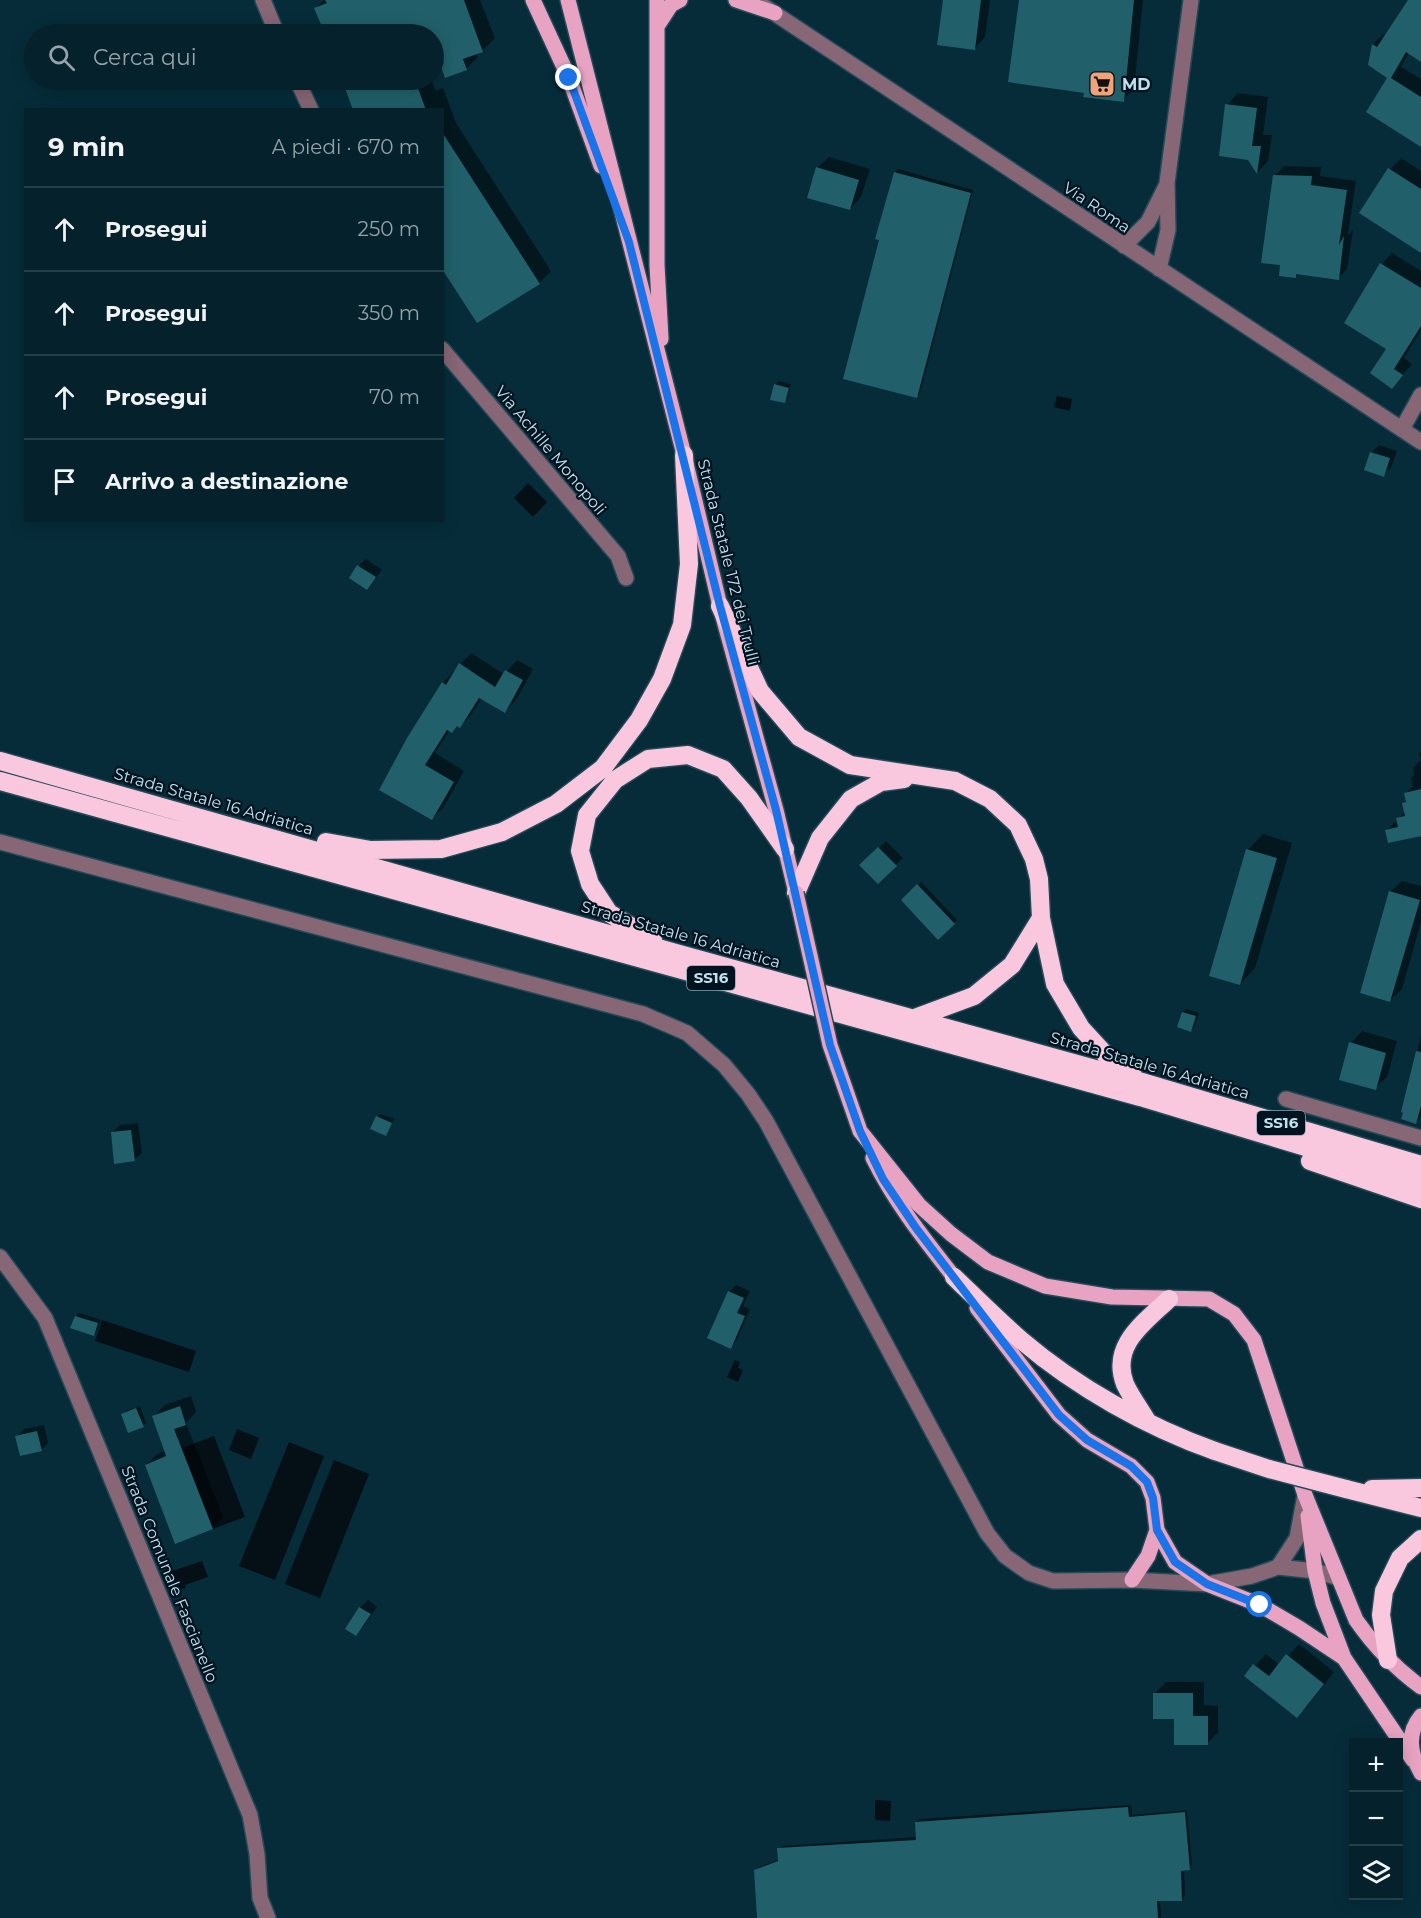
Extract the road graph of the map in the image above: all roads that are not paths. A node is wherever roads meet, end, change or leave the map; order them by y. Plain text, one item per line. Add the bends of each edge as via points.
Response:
1 (263, 0) edge
2 (533, 0) edge
3 (568, 0) edge
4 (657, 0) edge
5 (680, 0) edge
6 (736, 0) edge
7 (754, 0) edge
8 (762, 0) edge
9 (1191, 0) edge
10 (775, 13) junction
11 (273, 24) edge
12 (658, 25) junction
13 (302, 90) edge
14 (310, 108) edge
15 (1167, 183) junction
16 (629, 242) junction
17 (1124, 246) junction
18 (1159, 269) junction
19 (444, 351) edge
20 (663, 372) junction
21 (1421, 395) edge
22 (1402, 429) junction
23 (1421, 442) edge
24 (684, 455) junction
25 (626, 578) dead end
26 (720, 606) junction
27 (0, 761) edge
28 (923, 776) junction
29 (0, 781) edge
30 (236, 827) junction
31 (0, 842) edge
32 (785, 849) junction
33 (796, 893) junction
34 (1041, 918) junction
35 (672, 952) junction
36 (915, 1018) junction
37 (1142, 1082) junction
38 (1094, 1084) junction
39 (1286, 1098) dead end
40 (860, 1131) junction
41 (1421, 1138) edge
42 (1421, 1165) edge
43 (1421, 1182) edge
44 (1421, 1199) edge
45 (0, 1257) edge
46 (954, 1277) junction
47 (1169, 1299) junction
48 (1148, 1422) junction
49 (1421, 1488) edge
50 (1346, 1490) junction
51 (1305, 1495) junction
52 (1421, 1508) edge
53 (1157, 1530) junction
54 (1421, 1539) edge
55 (1278, 1567) junction
56 (1315, 1571) junction
57 (1339, 1578) junction
58 (1132, 1580) junction
59 (1207, 1584) junction
60 (1344, 1658) junction
61 (1388, 1660) junction
62 (1421, 1687) edge
63 (1421, 1716) edge
64 (1417, 1766) edge
65 (268, 1918) edge

1 - 11 street
2 - 16 main road via 569,78
3 - 16 main road, Strada Statale 172 dei Trulli
4 - 12 main road
5 - 12 main road via 671,5
6 - 10 main road
7 - 10 street, Via Roma
8 - 10 main road
9 - 15 street
10 - 17 street, Via Roma
12 - 20 main road via 657,264
13 - 14 street
15 - 17 street via 1148,222
15 - 18 street via 1168,230
16 - 20 main road, Strada Statale 172 dei Trulli
17 - 18 street, Via Roma
18 - 22 street, Via Roma
19 - 25 street, Via Achille Monopoli via 618,556
20 - 24 main road, Strada Statale 172 dei Trulli
21 - 22 street
22 - 23 street, Via Roma
24 - 26 main road, Strada Statale 172 dei Trulli
24 - 30 highway via 689,564 682,625 662,679 639,720 603,768 556,804 502,832 441,849 370,850
26 - 28 highway via 760,691 799,738 850,765
26 - 32 main road, Strada Statale 172 dei Trulli
27 - 30 highway, Strada Statale 16 Adriatica / SS16
28 - 33 highway via 881,782 851,799 820,838
28 - 34 highway via 955,782 990,799 1018,825 1039,879
29 - 38 highway, Strada Statale 16 Adriatica / SS16
30 - 35 highway, Strada Statale 16 Adriatica / SS16
31 - 58 street via 643,1014 687,1033 724,1065 766,1121 999,1549 1029,1574 1053,1581
32 - 33 main road, Strada Statale 172 dei Trulli
32 - 35 highway via 723,769 688,755 648,759 615,780 587,815 580,851 590,884 609,913
33 - 40 main road, Strada Statale 172 dei Trulli, bridge via 830,1045
34 - 36 highway via 1012,965 974,996
34 - 37 highway via 1054,984 1081,1028 1104,1053
35 - 36 highway, Strada Statale 16 Adriatica / SS16
36 - 37 highway, Strada Statale 16 Adriatica / SS16
37 - 42 highway, Strada Statale 16 Adriatica / SS16
38 - 43 highway, Strada Statale 16 Adriatica / SS16
38 - 44 highway
39 - 41 street
40 - 46 main road via 883,1179
40 - 47 main road via 919,1205 988,1262 1045,1286 1112,1297
45 - 65 street, Strada Comunale Fascianello via 45,1318 250,1815 260,1898
46 - 48 highway via 1022,1341 1089,1390
46 - 53 main road via 1059,1415 1087,1440 1131,1466 1147,1482
47 - 48 highway via 1135,1331 1121,1355 1125,1383
47 - 51 main road via 1209,1299 1234,1314 1254,1340
48 - 50 highway, bridge via 1215,1451
49 - 50 highway
50 - 52 highway
51 - 55 street via 1297,1538
51 - 56 main road
51 - 57 main road
53 - 58 main road via 1148,1556
53 - 59 main road via 1175,1562
54 - 61 highway via 1400,1558 1384,1592 1381,1615
55 - 56 street
55 - 59 street
56 - 57 street
56 - 60 main road
57 - 61 main road via 1356,1620
58 - 59 street
59 - 60 main road via 1260,1605
60 - 64 main road
61 - 62 main road
63 - 64 main road via 1412,1731 1410,1746

